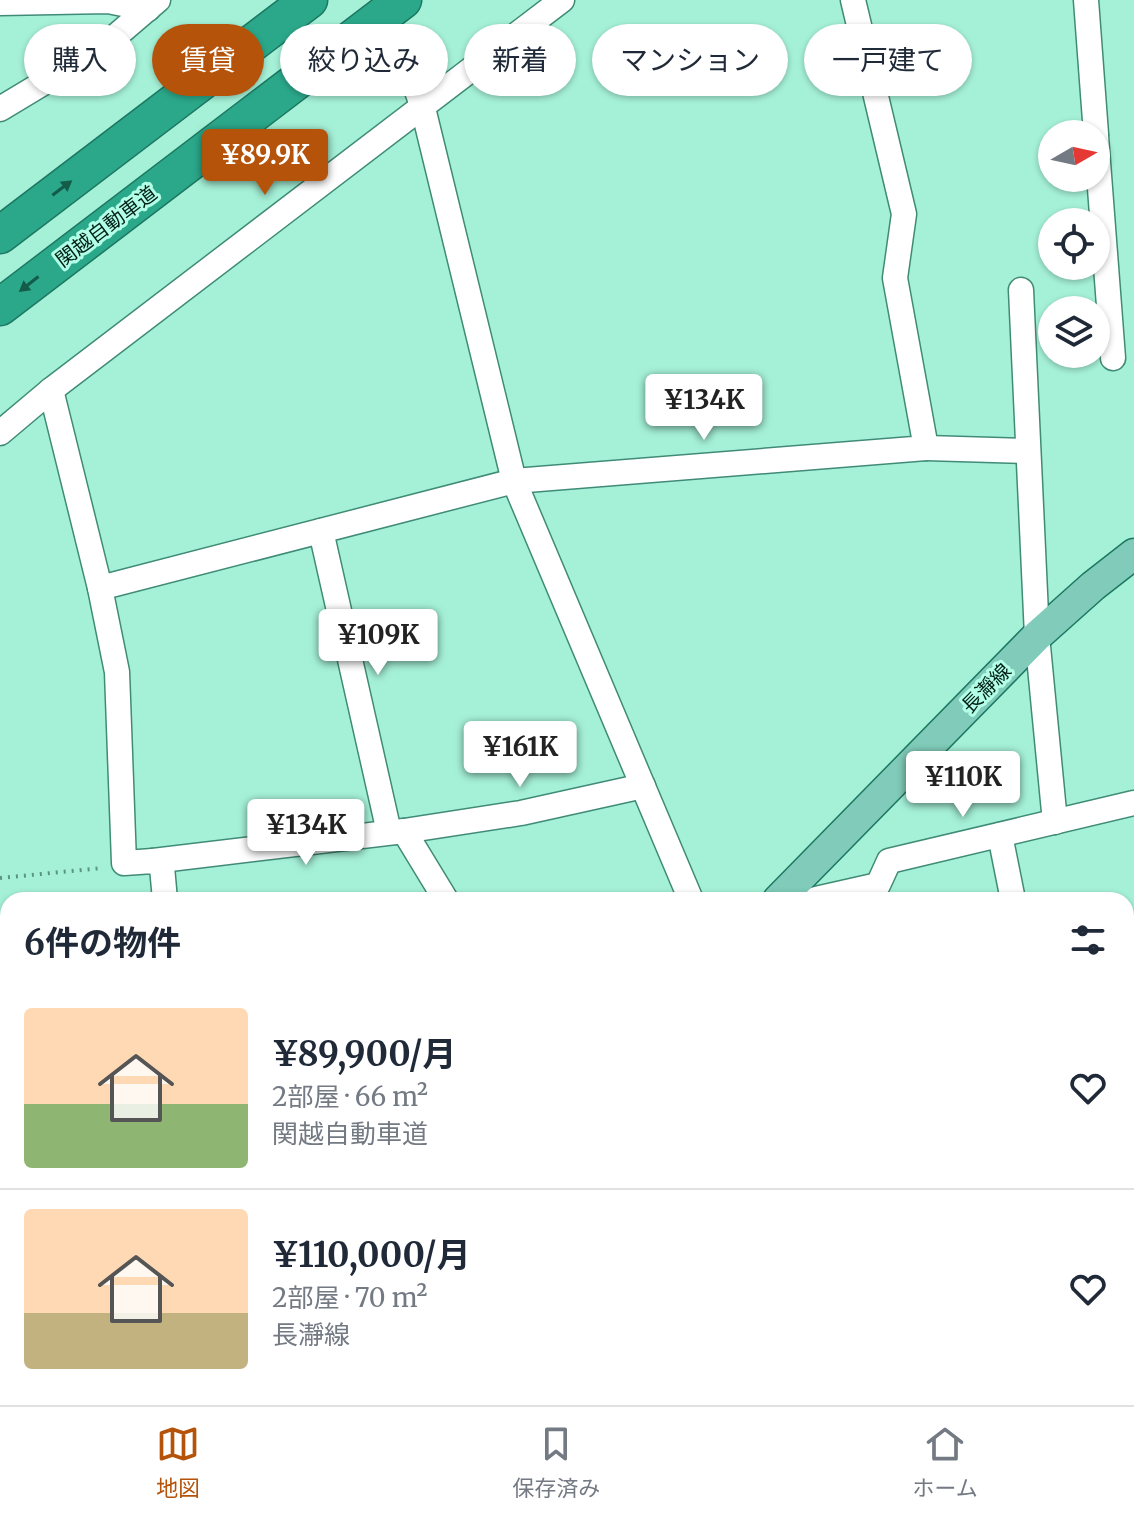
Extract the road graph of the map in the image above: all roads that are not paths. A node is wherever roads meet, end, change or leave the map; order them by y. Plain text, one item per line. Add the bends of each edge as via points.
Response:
1 (302, 0) edge
2 (309, 0) edge
3 (403, 0) edge
4 (562, 0) edge
5 (853, 0) edge
6 (1086, 0) edge
7 (0, 3) edge
8 (153, 4) edge
9 (264, 33) edge
10 (264, 34) edge
11 (182, 96) edge
12 (419, 96) tunnel mouth
13 (423, 108) junction
14 (0, 109) edge
15 (1095, 120) edge
16 (1100, 192) edge
17 (0, 235) edge
18 (1021, 290) dead end
19 (0, 307) edge
20 (1113, 358) dead end
21 (51, 390) junction
22 (0, 433) edge
23 (926, 448) junction
24 (1028, 451) junction
25 (514, 481) junction
26 (321, 531) junction
27 (1134, 554) edge
28 (100, 588) junction
29 (1037, 636) junction
30 (643, 786) junction
31 (1134, 803) edge
32 (1055, 822) junction
33 (396, 832) junction
34 (1000, 835) junction
35 (153, 861) junction
36 (811, 891) edge
37 (164, 892) edge
38 (440, 892) edge
39 (688, 892) edge
40 (1011, 892) edge

1 - 9 highway
2 - 10 highway
3 -> 19 highway, 関越自動車道
4 - 13 street
5 - 23 street via 904,214 895,278
6 - 15 street
7 - 8 street
8 - 14 street via 103,47
17 -> 11 highway
12 - 13 street
13 - 21 street
13 - 25 street
16 - 20 street
18 - 24 street
21 - 22 street
21 - 28 street
23 - 24 street
23 - 25 street
24 - 29 street
25 - 26 street
25 - 30 street
26 - 28 street
26 - 33 street
27 - 29 main road, 長瀞線
28 - 35 street via 117,672 124,863
29 - 32 street
29 - 36 main road, 長瀞線
30 - 33 street via 521,813
30 - 39 street
31 - 32 street
32 - 34 street
33 - 35 street
33 - 38 street
34 - 36 street via 889,861 878,885
34 - 40 street
35 - 37 street via 162,867

